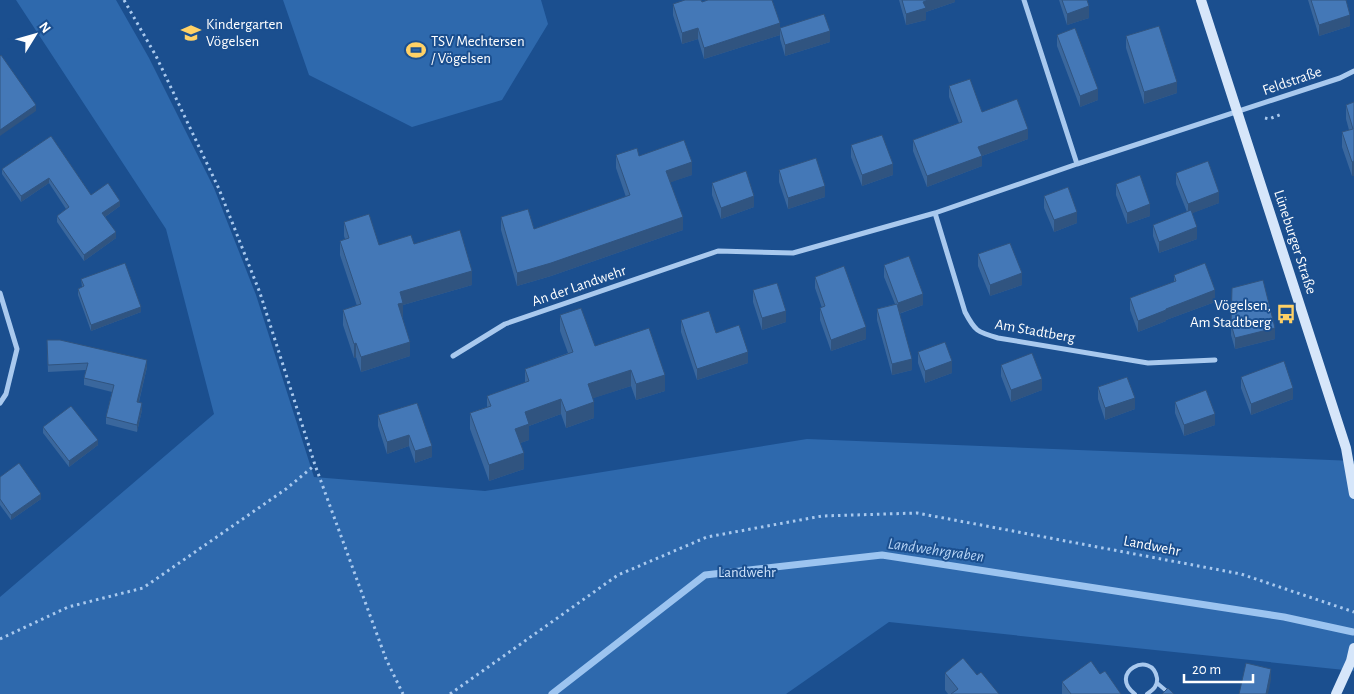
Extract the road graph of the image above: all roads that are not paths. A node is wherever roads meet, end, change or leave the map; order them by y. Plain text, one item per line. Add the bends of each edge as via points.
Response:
1 (1024, 0) edge
2 (1201, 0) edge
3 (1354, 71) edge
4 (1237, 112) junction
5 (1077, 164) junction
6 (935, 212) junction
7 (0, 292) edge
8 (453, 356) dead end
9 (1215, 360) dead end
10 (0, 403) edge
11 (1354, 494) edge
12 (1354, 648) edge
13 (1157, 683) junction
14 (1135, 694) edge
15 (1147, 694) edge
16 (1170, 694) edge
17 (1336, 694) edge

1 - 5 street
2 - 4 street, Lüneburger Straße
3 - 4 street, Feldstraße
4 - 5 street
4 - 11 street, Lüneburger Straße via 1346,448
5 - 6 street
6 - 8 street, An der Landwehr via 793,253 718,251 505,324
6 - 9 street, Am Stadtberg via 965,312 972,327 982,333 1148,363
7 - 10 street via 17,349 6,394
12 - 17 street
13 - 14 lane via 1153,670 1148,666 1134,666 1129,670 1126,684
13 - 15 lane
13 - 16 lane

